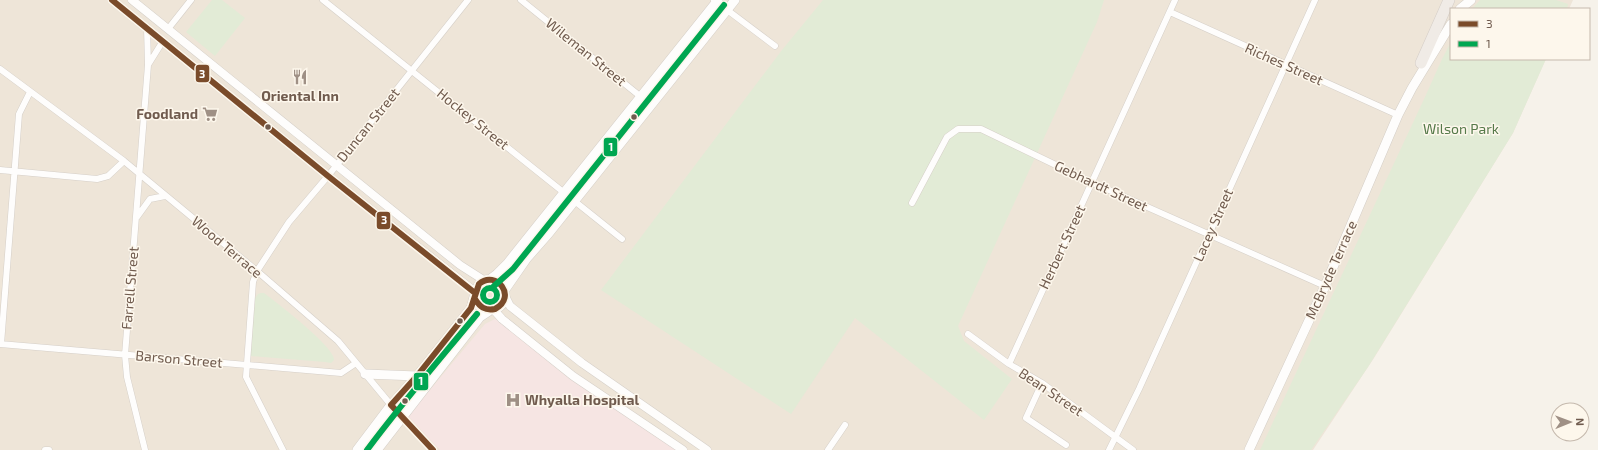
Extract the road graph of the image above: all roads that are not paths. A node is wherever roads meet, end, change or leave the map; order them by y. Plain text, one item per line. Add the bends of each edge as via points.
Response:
1 (112, 0) edge
2 (132, 0) edge
3 (191, 0) edge
4 (323, 0) edge
5 (468, 0) edge
6 (521, 0) edge
7 (735, 0) edge
8 (1175, 0) edge
9 (1315, 0) edge
10 (1449, 0) edge
11 (1452, 0) edge
12 (1471, 0) edge
13 (716, 1) edge
14 (1461, 8) edge
15 (728, 9) junction
16 (1170, 12) junction
17 (1450, 26) edge
18 (147, 27) junction
19 (168, 29) junction
20 (163, 40) junction
21 (775, 46) dead end
22 (1421, 63) junction
23 (148, 65) junction
24 (1286, 65) junction
25 (0, 69) edge
26 (412, 70) junction
27 (1412, 88) junction
28 (30, 92) junction
29 (641, 96) junction
30 (651, 105) junction
31 (1398, 115) junction
32 (124, 161) junction
33 (336, 165) junction
34 (0, 170) edge
35 (14, 171) junction
36 (140, 175) junction
37 (328, 176) junction
38 (1092, 182) junction
39 (563, 192) junction
40 (165, 196) junction
41 (575, 200) junction
42 (912, 203) dead end
43 (136, 219) junction
44 (1209, 234) junction
45 (622, 239) dead end
46 (257, 271) junction
47 (487, 280) junction
48 (1325, 286) junction
49 (505, 293) junction
50 (475, 296) junction
51 (491, 310) junction
52 (968, 334) dead end
53 (1, 344) edge
54 (125, 355) junction
55 (356, 364) junction
56 (1009, 364) junction
57 (247, 365) junction
58 (365, 374) junction
59 (417, 376) junction
60 (1042, 383) junction
61 (391, 405) junction
62 (402, 417) junction
63 (845, 425) dead end
64 (1116, 437) junction
65 (1066, 445) dead end
66 (831, 449) edge
67 (45, 450) edge
68 (49, 450) edge
69 (145, 450) edge
70 (283, 450) edge
71 (357, 450) edge
72 (376, 450) edge
73 (433, 450) edge
74 (683, 450) edge
75 (706, 450) edge
76 (1109, 450) edge
77 (1133, 450) edge
78 (1249, 450) edge

1 - 18 street
2 - 19 street
3 - 19 street
4 - 26 street, Hockey Street
5 - 26 street, Duncan Street
6 - 29 street, Wileman Street
7 - 15 main road
8 - 16 street, Herbert Street
9 - 24 street, Lacey Street
10 - 22 highway
11 - 22 main road, McBryde Terrace
12 - 14 main road
13 - 15 street
13 - 29 main road
15 - 21 street
15 - 30 main road
16 - 24 street, Riches Street
16 - 38 street, Herbert Street
17 - 27 main road, McBryde Terrace
18 - 20 street
18 - 23 street, Farrell Street
19 - 20 street
19 - 33 street
20 - 23 street, Farrell Street
20 - 37 street
22 - 27 main road, McBryde Terrace
23 - 36 street, Farrell Street
24 - 31 street, Riches Street
24 - 44 street, Lacey Street
25 - 28 street, Wood Terrace
26 - 33 street, Duncan Street
26 - 39 street, Hockey Street
27 - 31 main road, McBryde Terrace
28 - 32 street, Wood Terrace
28 - 35 street via 19,114
29 - 30 street, Wileman Street
29 - 39 main road
30 - 41 main road
31 - 48 main road, McBryde Terrace
32 - 35 street via 108,176 97,179
32 - 36 street, Wood Terrace
33 - 37 street, Duncan Street
33 - 47 street via 460,265
34 - 35 street
35 - 53 street
36 - 40 street, Wood Terrace
36 - 43 street, Farrell Street
37 - 46 street, Duncan Street via 289,222
37 - 50 street via 470,288
38 - 42 street, Gebhardt Street via 981,129 958,129 947,137
38 - 44 street, Gebhardt Street
38 - 56 street, Herbert Street
39 - 41 street, Hockey Street
39 - 47 main road via 507,264
40 - 43 street, Farrell Street via 150,198
40 - 46 street, Wood Terrace
41 - 45 street, Hockey Street
41 - 49 main road via 527,258
43 - 54 street, Farrell Street
44 - 48 street, Gebhardt Street
44 - 64 street, Lacey Street
46 - 55 street, Wood Terrace via 338,341
46 - 57 street, Duncan Street via 253,282
47 - 49 main road via 499,283
47 - 50 main road via 478,285
48 - 78 main road, McBryde Terrace
49 - 51 main road via 502,305
49 - 75 street via 510,306 582,363
50 - 51 main road via 480,307
50 - 59 main road via 472,308
51 - 62 main road via 480,317
51 - 74 street via 573,376
52 - 56 street, Bean Street
53 - 54 street, Barson Street
54 - 57 street, Barson Street
54 - 69 street, Farrell Street via 127,377
55 - 57 street, Barson Street via 340,373
55 - 58 street, Wood Terrace
56 - 60 street, Bean Street
57 - 70 street, Duncan Street via 246,377
58 - 59 main road
58 - 61 street, Wood Terrace
59 - 61 main road
60 - 64 street, Bean Street
60 - 65 street via 1026,418
61 - 62 street, Wood Terrace
61 - 71 main road
62 - 72 main road
62 - 73 street, Wood Terrace
63 - 66 street
64 - 76 street, Lacey Street
64 - 77 street, Bean Street
67 - 68 street

